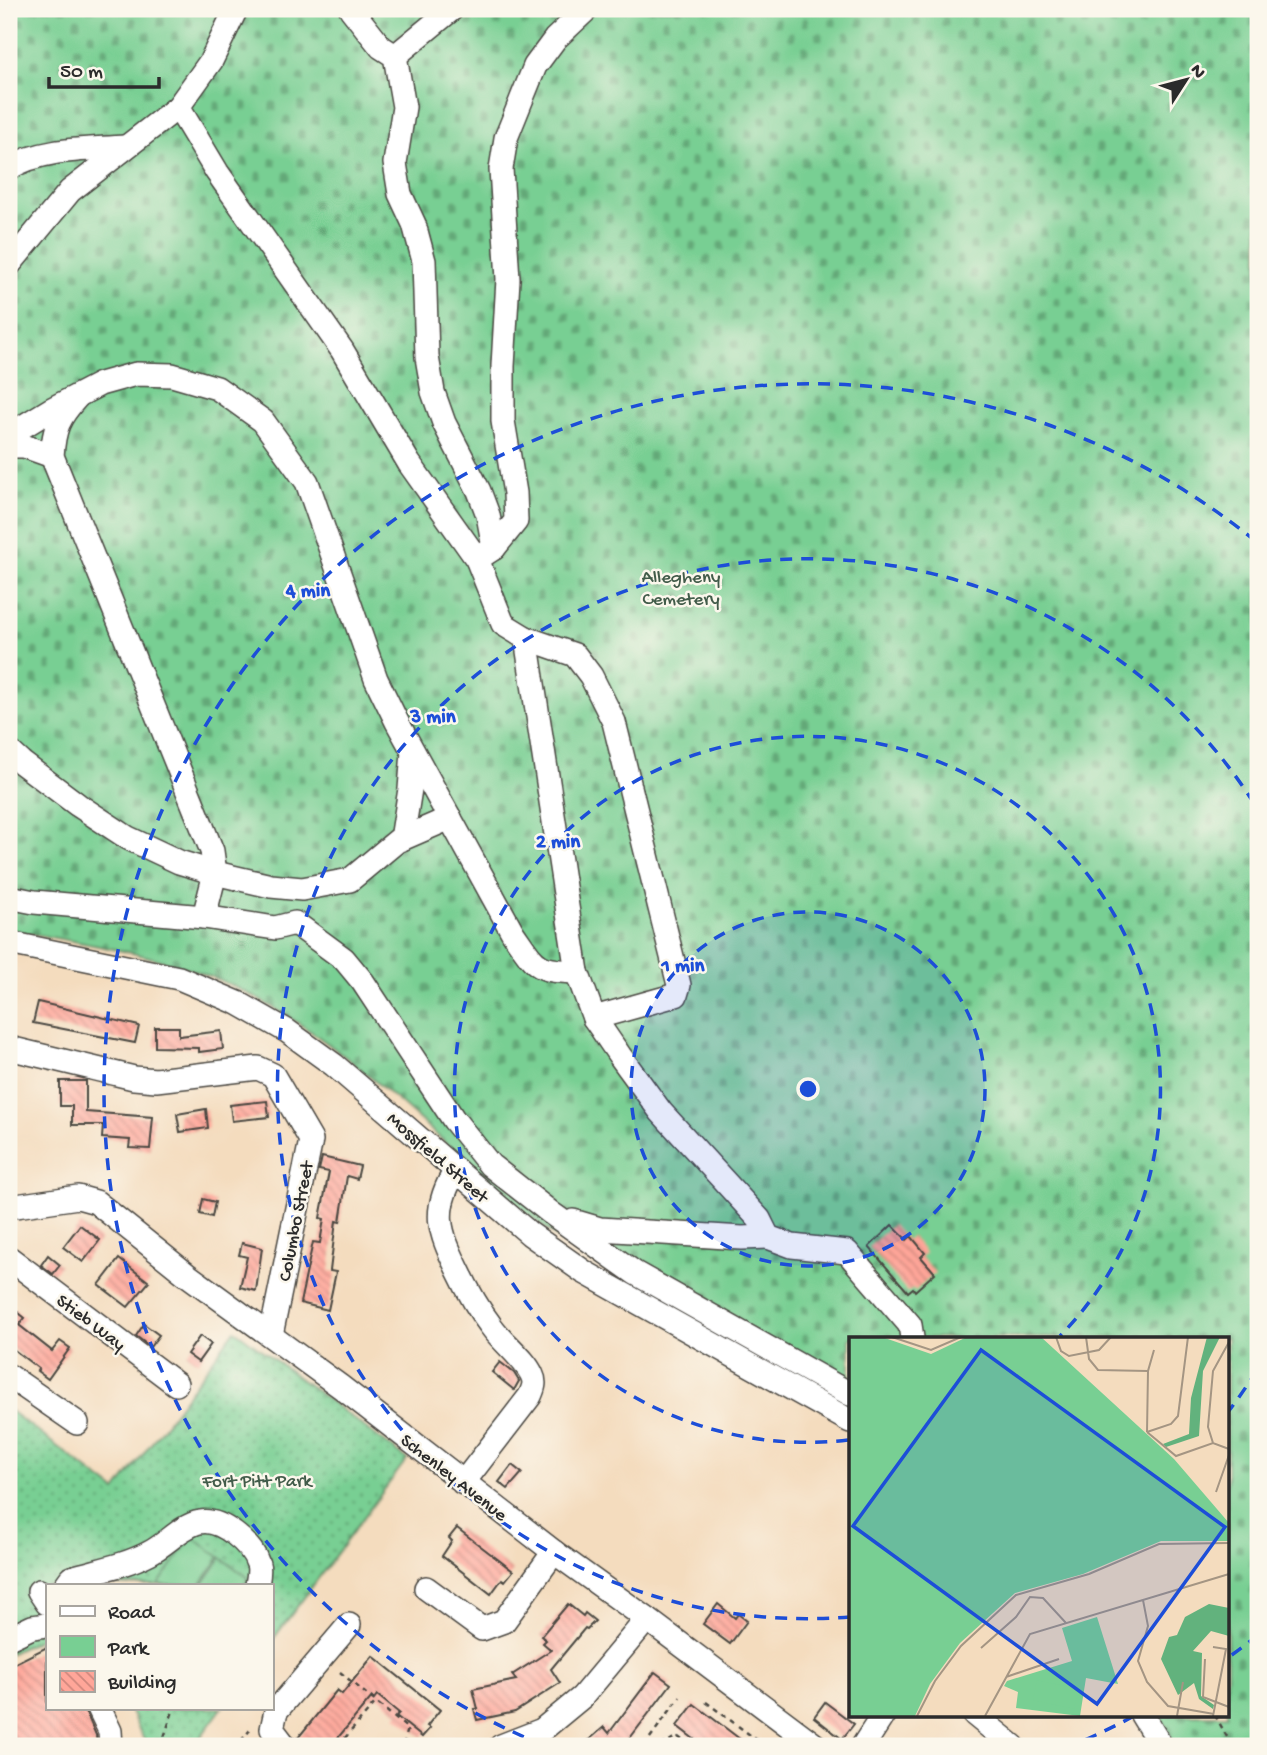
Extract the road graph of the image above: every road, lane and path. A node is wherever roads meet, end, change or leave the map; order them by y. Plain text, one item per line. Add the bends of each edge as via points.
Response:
1 (236, 9) edge
2 (351, 9) edge
3 (452, 9) edge
4 (587, 9) edge
5 (395, 56) junction
6 (178, 107) junction
7 (126, 146) junction
8 (9, 168) edge
9 (9, 265) edge
10 (77, 397) junction
11 (9, 435) edge
12 (9, 446) edge
13 (52, 456) junction
14 (485, 553) junction
15 (526, 638) junction
16 (9, 751) edge
17 (413, 751) junction
18 (450, 818) junction
19 (402, 839) junction
20 (215, 873) junction
21 (302, 889) junction
22 (9, 897) edge
23 (204, 917) junction
24 (295, 923) junction
25 (9, 943) edge
26 (577, 972) junction
27 (594, 1018) junction
28 (9, 1048) edge
29 (456, 1170) junction
30 (9, 1207) edge
31 (543, 1207) junction
32 (768, 1237) junction
33 (9, 1258) edge
34 (271, 1335) junction
35 (912, 1337) edge
36 (9, 1376) edge
37 (176, 1384) dead end
38 (849, 1393) edge
39 (849, 1420) edge
40 (77, 1423) dead end
41 (463, 1483) junction
42 (554, 1552) junction
43 (67, 1584) edge
44 (257, 1584) edge
45 (426, 1588) dead end
46 (647, 1619) junction
47 (46, 1625) edge
48 (349, 1625) dead end
49 (9, 1638) edge
50 (340, 1672) dead end
51 (680, 1697) dead end
52 (376, 1702) junction
53 (706, 1702) dead end
54 (100, 1710) edge
55 (173, 1710) edge
56 (882, 1716) edge
57 (976, 1716) edge
58 (1143, 1716) edge
59 (1216, 1716) edge
60 (250, 1730) dead end
61 (547, 1738) edge
62 (240, 1743) edge
63 (111, 1746) edge
64 (161, 1746) edge
65 (285, 1746) edge
66 (338, 1746) edge
67 (403, 1746) edge
68 (501, 1746) edge
69 (644, 1746) edge
70 (661, 1746) edge
71 (690, 1746) edge
72 (765, 1746) edge
73 (816, 1746) edge
74 (863, 1746) edge
75 (1013, 1746) edge
76 (1161, 1746) edge
77 (1232, 1746) edge

1 - 6 street via 211,61
2 - 5 street via 381,47
3 - 5 street
4 - 14 street via 535,66 506,138 501,169 508,279 503,421 516,521
5 - 14 street via 404,107 395,163 400,194 424,261 427,357 433,392 488,515
6 - 7 street
6 - 14 street via 217,172 342,351 409,463
7 - 8 street via 30,157
7 - 9 street via 70,191
10 - 11 street
10 - 13 street via 61,414
10 - 17 street via 100,384 136,374 172,374 217,388 263,421 307,482 376,679
12 - 13 street
13 - 20 street via 212,851
14 - 15 street via 503,624
15 - 26 street
15 - 27 street via 575,655 614,722 679,985 676,995
16 - 20 street via 128,838
17 - 18 street
17 - 19 street
18 - 19 street
18 - 26 street via 513,933 534,962 550,971
19 - 21 street via 351,880
20 - 21 street
20 - 23 street
21 - 24 street
22 - 23 street
23 - 24 street via 275,928
24 - 31 street via 344,959 490,1165
25 - 29 street, Mossfield Street via 179,978 238,1003 334,1065
26 - 27 street
27 - 32 street via 661,1112 759,1219
28 - 34 street, Columbo Street via 134,1078 156,1080 258,1068 273,1075 311,1140
29 - 39 street, Mossfield Street via 530,1234 584,1272
29 - 41 street via 441,1203 444,1241 491,1326 534,1381 530,1396
30 - 34 street, Schenley Avenue via 78,1197 96,1202
31 - 32 street via 600,1229
31 - 38 street via 635,1273
32 - 35 street via 792,1246 847,1252 910,1325
33 - 37 street, Stieb Way
34 - 41 street, Schenley Avenue
36 - 40 street
41 - 42 street, Schenley Avenue
42 - 45 street via 503,1621 482,1629
42 - 46 street, Schenley Avenue
43 - 44 street via 71,1578 145,1555 192,1524 212,1521 253,1551 260,1566
46 - 61 street
46 - 73 street, Schenley Avenue
47 - 49 street
48 - 65 street via 276,1711 272,1729
50 - 52 path
51 - 69 path
52 - 66 path
52 - 67 path via 408,1729
53 - 72 path
54 - 63 street
55 - 64 path
56 - 74 street
57 - 75 street
58 - 76 street
59 - 77 path
60 - 62 path
61 - 68 street
70 - 71 path via 677,1736

